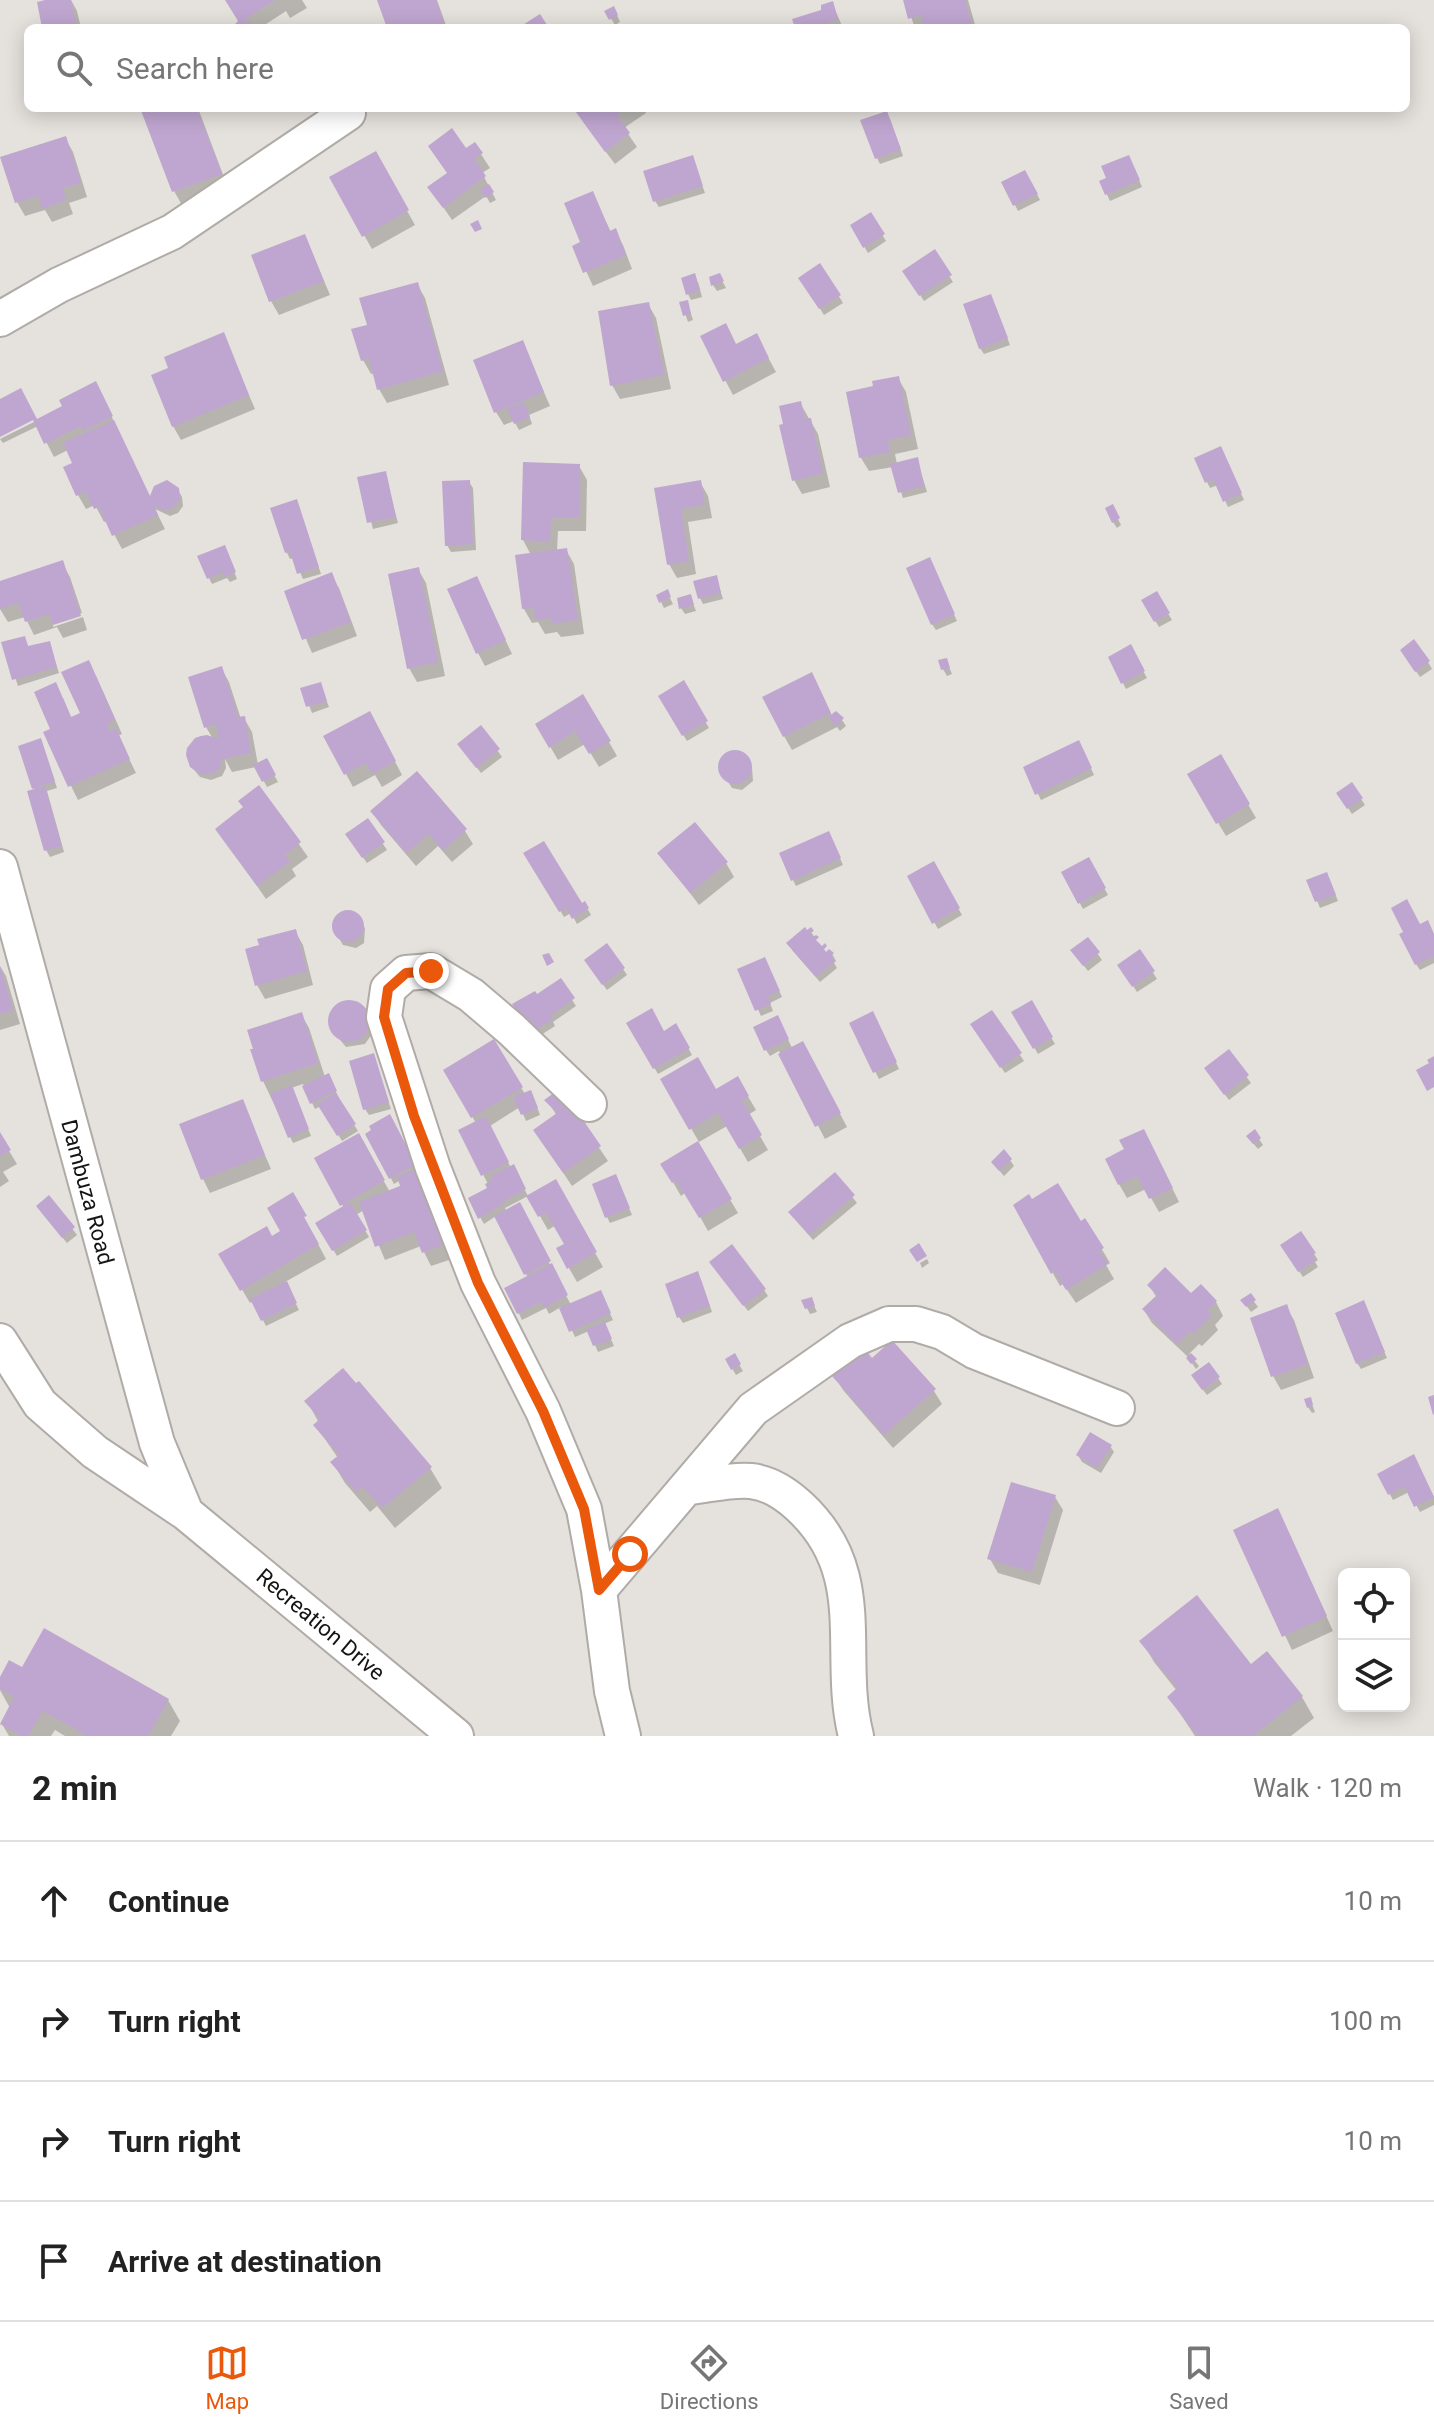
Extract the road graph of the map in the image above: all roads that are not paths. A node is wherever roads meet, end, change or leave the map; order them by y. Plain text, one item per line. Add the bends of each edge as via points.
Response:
1 (348, 113) dead end
2 (0, 319) edge
3 (0, 867) edge
4 (589, 1104) dead end
5 (0, 1341) edge
6 (1117, 1408) dead end
7 (690, 1487) junction
8 (186, 1513) junction
9 (599, 1590) junction
10 (456, 1736) edge
11 (623, 1736) edge
12 (856, 1736) edge

1 - 2 street via 172,232
3 - 8 street, Dambuza Road via 157,1443
4 - 9 street via 471,995 431,971 406,973 388,989 384,1017 414,1116 478,1283 543,1411 584,1509
5 - 8 street, Recreation Drive via 40,1404 95,1452
6 - 7 street via 974,1351 942,1332 916,1324 889,1324 850,1341 753,1409
7 - 9 street
7 - 12 street via 751,1481 785,1493 818,1523 839,1566 849,1608
8 - 10 street, Recreation Drive
9 - 11 street

